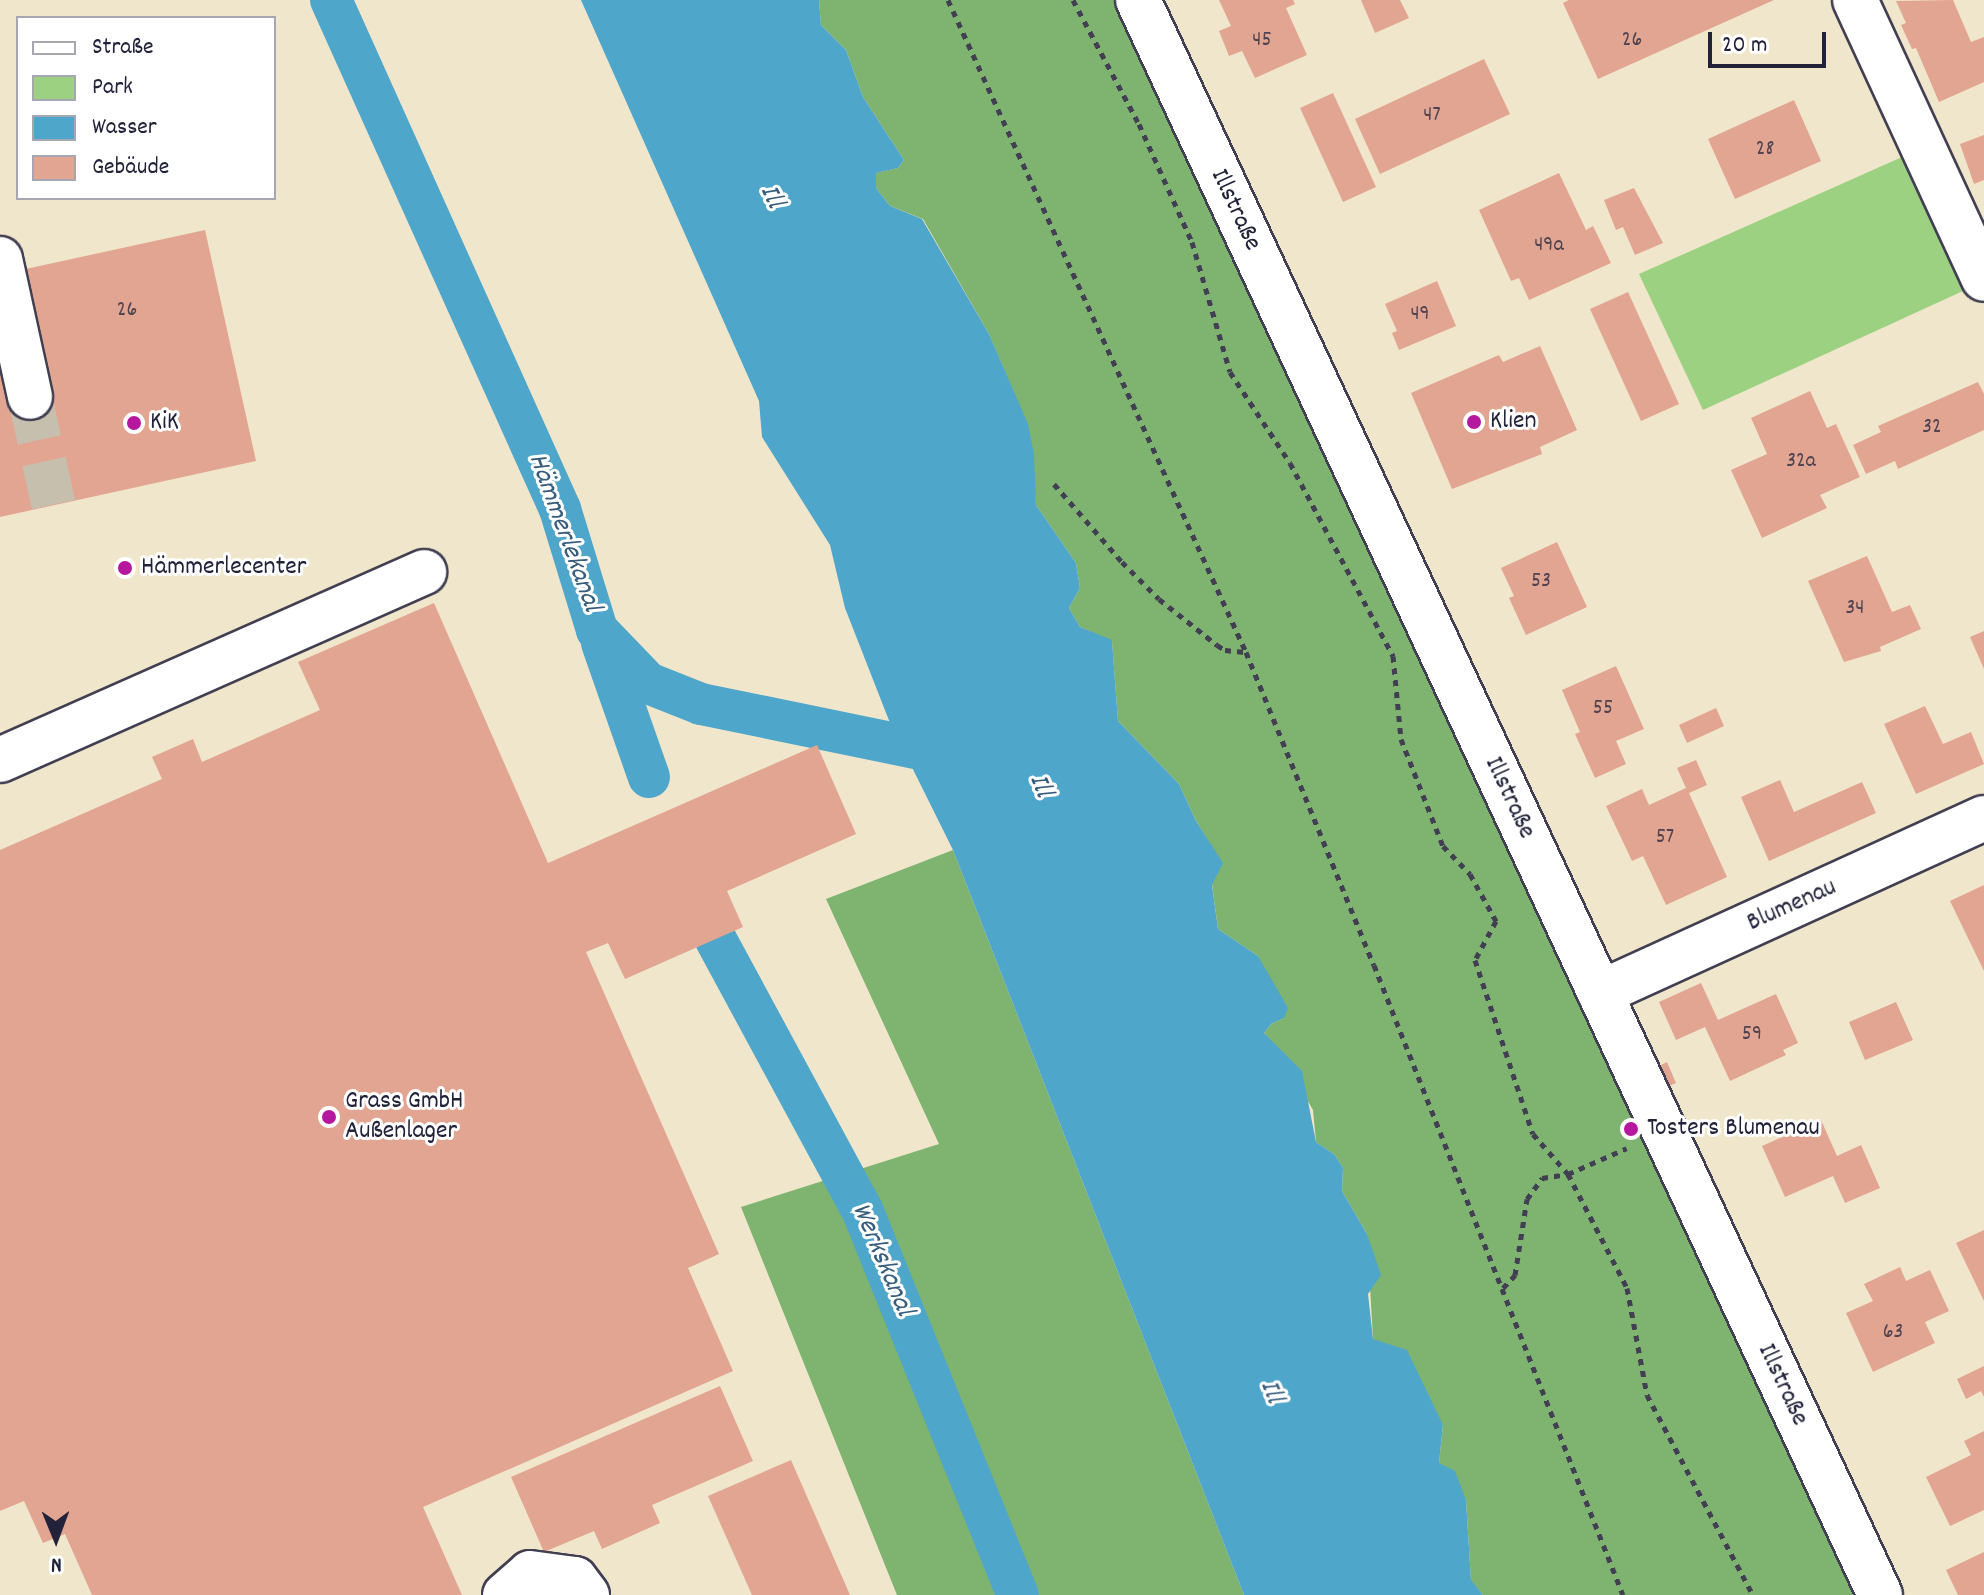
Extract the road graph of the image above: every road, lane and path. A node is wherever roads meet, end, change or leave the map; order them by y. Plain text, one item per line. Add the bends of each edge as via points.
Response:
1 (948, 0) edge
2 (1073, 0) edge
3 (1138, 0) edge
4 (1855, 0) edge
5 (0, 259) edge
6 (1984, 279) edge
7 (30, 397) tunnel mouth
8 (1054, 484) dead end
9 (424, 572) dead end
10 (1246, 652) junction
11 (0, 760) edge
12 (1984, 818) edge
13 (1600, 993) junction
14 (1640, 1142) dead end
15 (1568, 1174) junction
16 (1503, 1288) junction
17 (505, 1595) edge
18 (587, 1595) edge
19 (1623, 1595) edge
20 (1753, 1595) edge
21 (1880, 1595) edge

1 - 10 path
2 - 15 path via 1139,124 1192,242 1230,372 1290,463 1393,656 1401,739 1443,846 1470,874 1496,921 1475,960 1533,1134
3 - 13 main road, Illstraße
4 - 6 main road
5 - 7 main road
8 - 10 path via 1159,599 1225,650
9 - 11 main road
10 - 16 path
12 - 13 main road, Blumenau
13 - 21 main road, Illstraße
14 - 15 path
15 - 16 path via 1542,1178 1527,1199 1515,1275
15 - 20 path via 1627,1288 1647,1395
16 - 19 path
17 - 18 main road via 530,1573 575,1579

